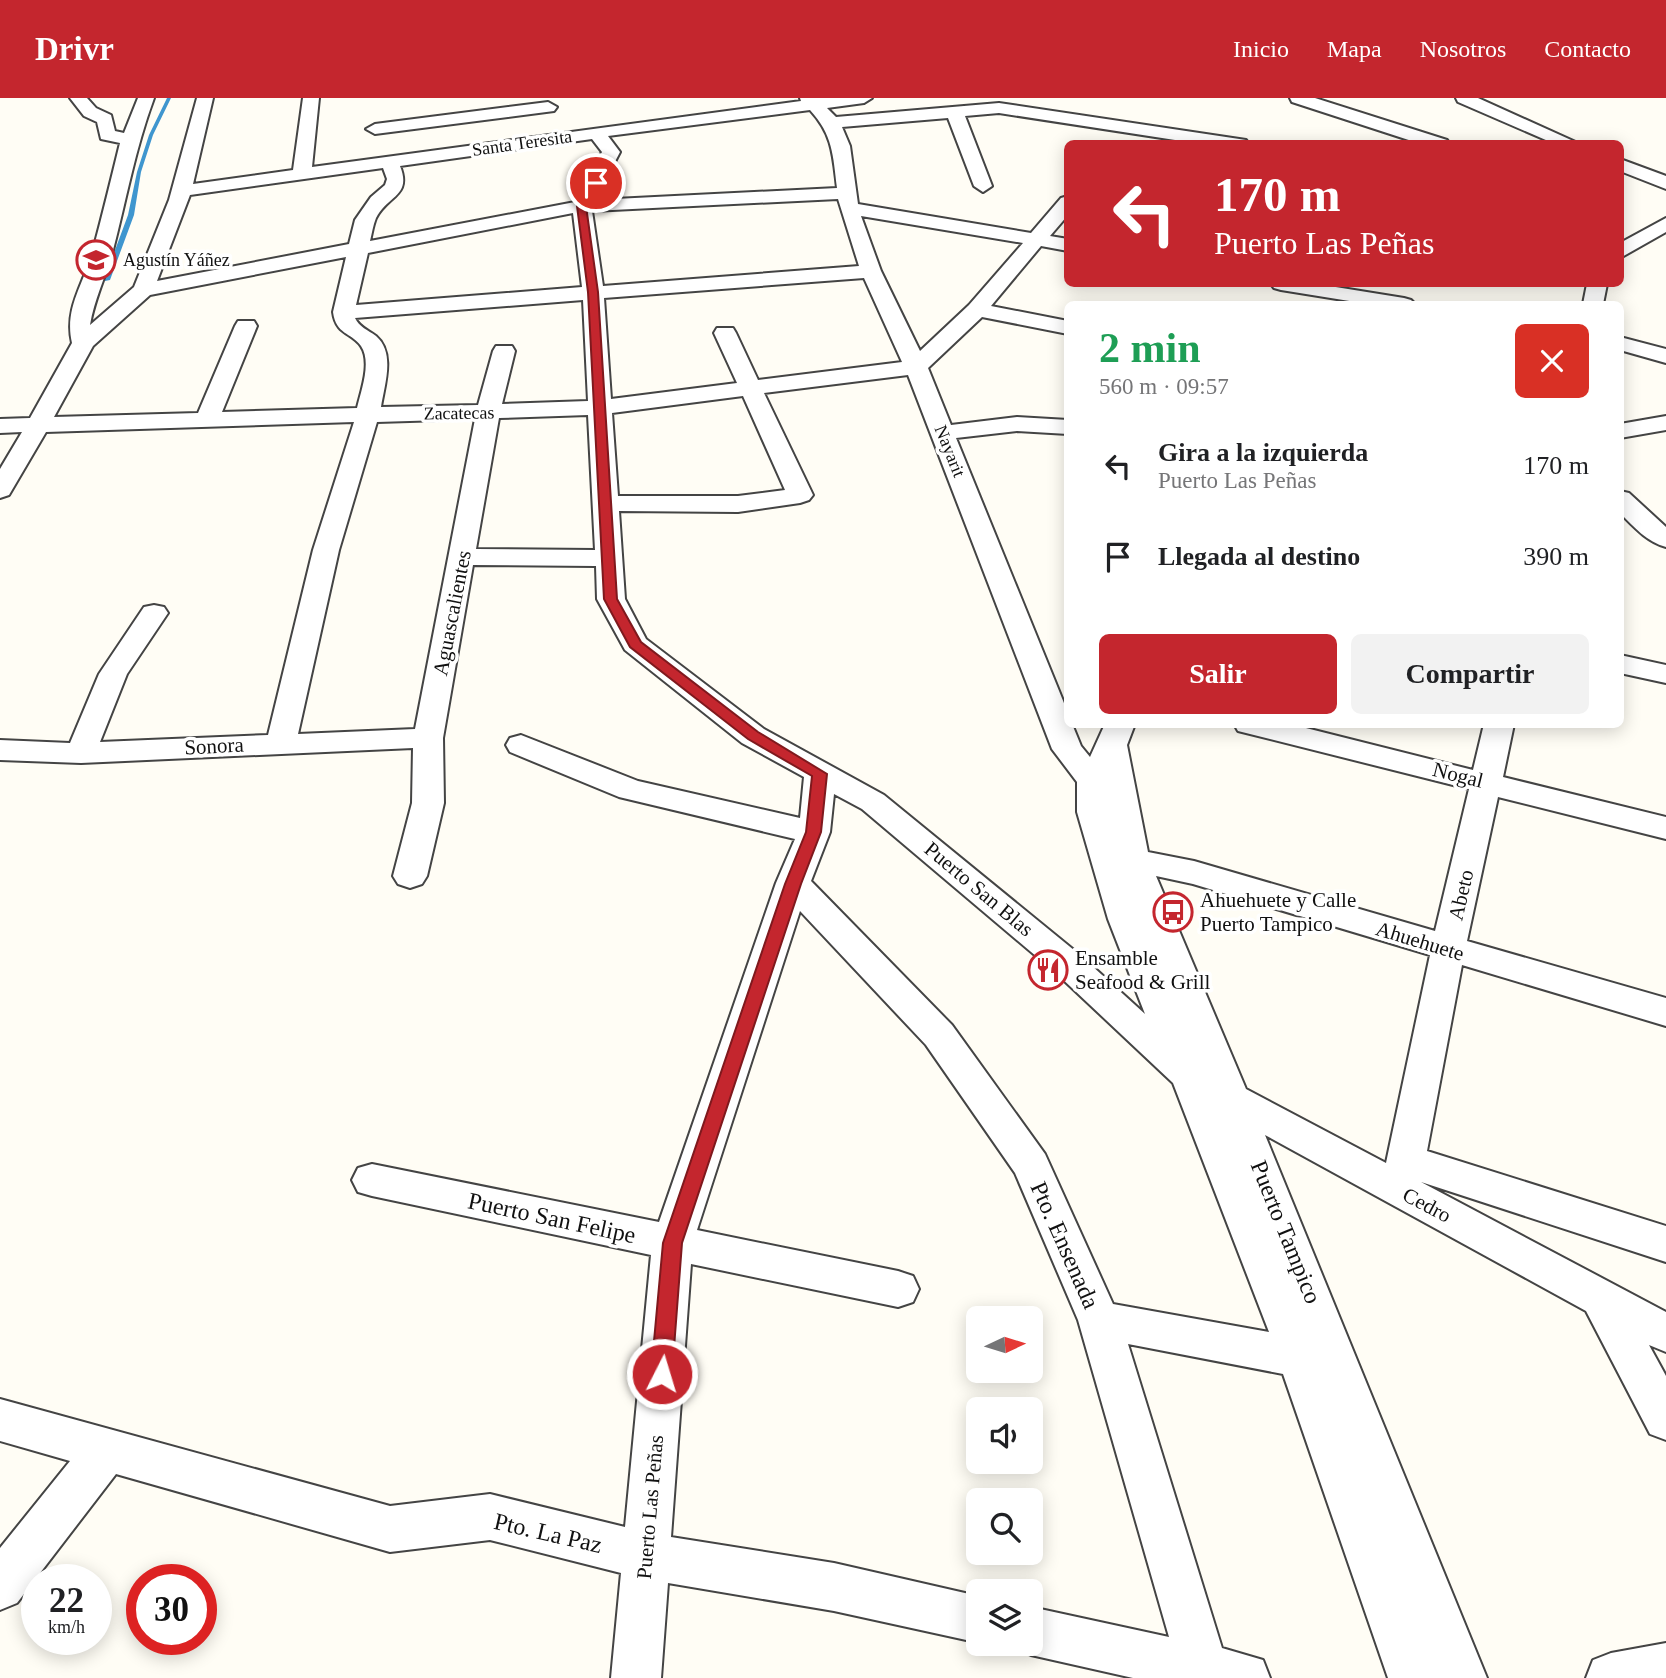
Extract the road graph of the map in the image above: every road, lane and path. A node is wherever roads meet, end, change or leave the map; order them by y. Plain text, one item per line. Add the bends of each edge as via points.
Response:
1 (78, 98) edge
2 (146, 98) edge
3 (205, 98) edge
4 (311, 98) edge
5 (864, 98) edge
6 (1298, 98) edge
7 (1464, 98) edge
8 (812, 101) edge
9 (545, 103) edge
10 (674, 105) dead end
11 (954, 111) junction
12 (1499, 113) junction
13 (1130, 119) junction
14 (687, 120) junction
15 (1476, 122) dead end
16 (832, 123) junction
17 (375, 129) dead end
18 (587, 134) junction
19 (130, 139) junction
20 (1436, 139) edge
21 (1116, 140) edge
22 (1222, 140) edge
23 (1562, 140) edge
24 (390, 163) junction
25 (1624, 166) edge
26 (302, 175) junction
27 (1666, 183) edge
28 (983, 186) dead end
29 (181, 191) junction
30 (847, 200) junction
31 (582, 206) junction
32 (1064, 207) edge
33 (1666, 224) edge
34 (1624, 228) edge
35 (1645, 237) junction
36 (1038, 240) junction
37 (1064, 245) edge
38 (1666, 246) edge
39 (359, 249) junction
40 (1624, 250) edge
41 (872, 271) junction
42 (1292, 287) edge
43 (143, 290) junction
44 (593, 292) junction
45 (1314, 293) edge
46 (1379, 301) edge
47 (976, 310) junction
48 (344, 312) junction
49 (246, 326) dead end
50 (1064, 327) edge
51 (725, 332) dead end
52 (83, 343) junction
53 (1624, 344) edge
54 (504, 351) dead end
55 (1666, 356) edge
56 (916, 367) junction
57 (749, 389) junction
58 (598, 408) junction
59 (488, 412) junction
60 (368, 414) junction
61 (207, 420) junction
62 (1666, 424) edge
63 (0, 426) edge
64 (36, 426) junction
65 (1064, 427) edge
66 (1624, 430) edge
67 (942, 433) junction
68 (0, 490) edge
69 (1624, 502) edge
70 (604, 503) junction
71 (1666, 539) edge
72 (462, 557) junction
73 (608, 558) junction
74 (154, 613) dead end
75 (1624, 665) edge
76 (1666, 674) edge
77 (1265, 728) edge
78 (1498, 728) edge
79 (1116, 735) edge
80 (428, 738) junction
81 (281, 743) junction
82 (521, 746) dead end
83 (0, 750) edge
84 (81, 753) junction
85 (820, 774) junction
86 (1105, 782) junction
87 (1487, 782) junction
88 (1666, 828) edge
89 (814, 832) junction
90 (1133, 860) junction
91 (410, 876) dead end
92 (793, 884) junction
93 (1448, 950) junction
94 (1666, 1012) edge
95 (1189, 1076) junction
96 (1231, 1101) junction
97 (1402, 1175) junction
98 (372, 1180) dead end
99 (672, 1243) junction
100 (1666, 1244) edge
101 (898, 1289) dead end
102 (1600, 1297) junction
103 (1099, 1320) junction
104 (1666, 1333) edge
105 (1298, 1357) junction
106 (1666, 1419) edge
107 (0, 1420) edge
108 (107, 1449) junction
109 (646, 1556) junction
110 (0, 1587) edge
111 (966, 1616) edge
112 (1043, 1634) edge
113 (1666, 1668) edge
114 (1218, 1675) edge
115 (636, 1678) edge
116 (1413, 1678) edge
117 (1462, 1678) edge
118 (1611, 1678) edge

1 - 19 street via 90,112 105,119 107,135
2 - 19 street
3 - 29 street
4 - 26 street
5 - 8 street, Santa Teresita
6 - 20 street
7 - 12 street
8 - 14 street, Santa Teresita
8 - 16 street, Nayarit
9 - 17 street
9 - 18 street
10 - 14 street
11 - 13 street via 999,108
11 - 16 street
11 - 28 street
12 - 15 street
12 - 23 street
13 - 21 street
13 - 22 street
14 - 18 street, Santa Teresita
16 - 30 street, Nayarit via 841,146
18 - 24 street, Santa Teresita
18 - 31 street via 611,152
19 - 52 street via 101,257 83,303 79,326
24 - 26 street, Santa Teresita
24 - 39 street via 394,187 365,220
25 - 27 street
26 - 29 street, Santa Teresita
29 - 43 street
30 - 31 street
30 - 36 street
30 - 41 street, Nayarit
31 - 39 street
31 - 44 street
32 - 36 street
33 - 35 street
34 - 35 street
35 - 38 street
35 - 40 street
36 - 37 street
36 - 47 street
39 - 43 street
39 - 48 street
41 - 44 street
41 - 56 street, Nayarit
42 - 45 street
43 - 52 street
44 - 48 street
44 - 58 street
45 - 46 street
47 - 50 street
47 - 56 street
48 - 60 street via 350,328 371,343 377,363
49 - 61 street
51 - 57 street
52 - 64 street
53 - 55 street
54 - 59 street, Aguascalientes
56 - 57 street, Zacatecas
56 - 67 street, Nayarit
57 - 58 street, Zacatecas
57 - 70 street via 800,495 738,504
58 - 59 street, Zacatecas
58 - 70 street
59 - 60 street, Zacatecas
59 - 72 street, Aguascalientes
60 - 61 street, Zacatecas
60 - 81 street via 326,550
61 - 64 street, Zacatecas
62 - 66 street
63 - 64 street, Zacatecas
64 - 68 street
65 - 67 street via 1017,424
67 - 86 street, Nayarit via 1068,749
69 - 71 street
70 - 73 street
72 - 73 street
72 - 80 street, Aguascalientes
73 - 85 street via 611,599 635,644 753,736
74 - 84 street via 113,674
75 - 76 street
77 - 87 street, Nogal
78 - 87 street, Abeto
79 - 86 street
80 - 81 street, Sonora
80 - 91 street, Aguascalientes via 428,803
81 - 84 street, Sonora
82 - 89 street via 630,790
83 - 84 street, Sonora
85 - 89 street, Puerto Las Peñas
85 - 95 street, Puerto San Blas via 873,802 916,836 1068,964
86 - 90 street, Puerto Tampico
86 - 95 street, Puerto Tampico via 1093,812 1125,919
87 - 88 street, Nogal
87 - 93 street, Abeto
89 - 92 street, Puerto Las Peñas
90 - 93 street, Ahuehuete via 1194,873
90 - 96 street, Puerto Tampico
92 - 99 street, Puerto Las Peñas
92 - 103 street, Pto. Ensenada via 939,1035 1031,1166
93 - 94 street, Ahuehuete
93 - 97 street, Abeto
95 - 96 street, Cedro
95 - 105 street, Puerto Tampico
96 - 97 street, Cedro
96 - 117 street, Puerto Tampico
97 - 100 street
97 - 102 street, Cedro
98 - 99 street, Puerto San Felipe
99 - 101 street, Puerto San Felipe
99 - 109 street, Puerto Las Peñas
102 - 104 street, Cedro
102 - 106 street
103 - 105 street
103 - 114 street, Pto. Ensenada
105 - 116 street, Puerto Tampico
107 - 108 street, Pto. La Paz
108 - 109 street, Pto. La Paz via 390,1528 490,1517
108 - 110 street
109 - 111 street, Pto. La Paz via 834,1587
109 - 115 street, Puerto Las Peñas
112 - 114 street
113 - 118 street

